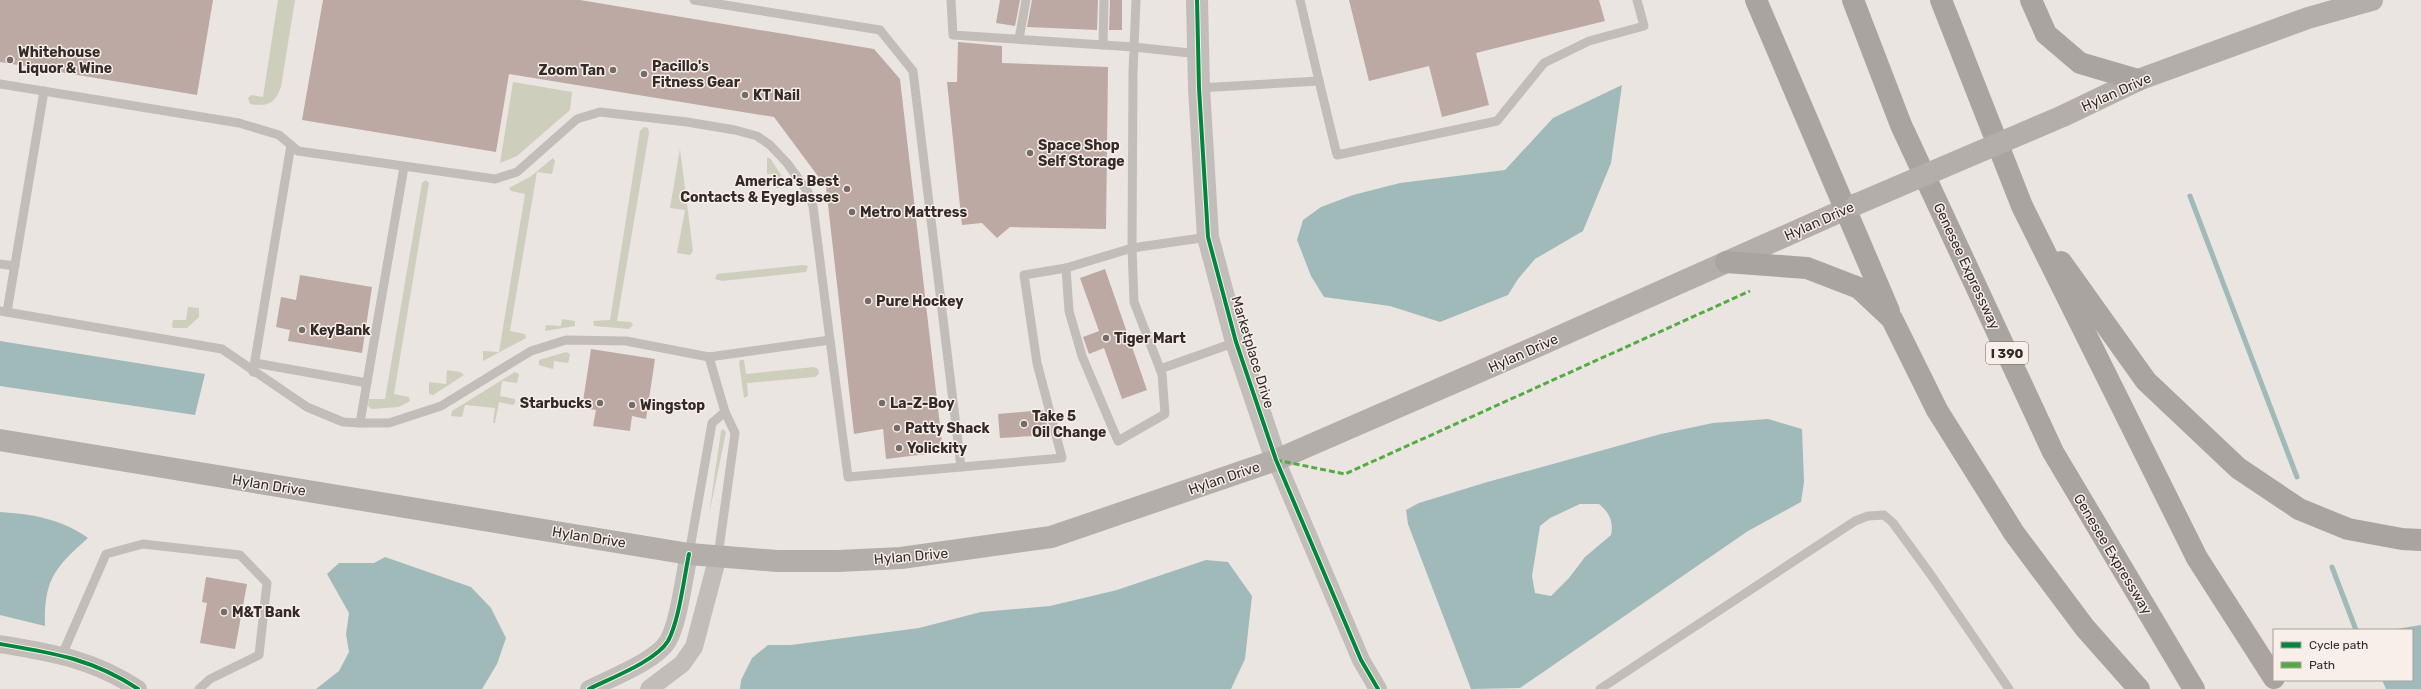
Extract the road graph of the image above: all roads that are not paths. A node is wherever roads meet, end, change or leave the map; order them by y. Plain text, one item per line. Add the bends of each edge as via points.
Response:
1 (694, 0) edge
2 (951, 0) edge
3 (1026, 0) edge
4 (1104, 0) edge
5 (1136, 0) edge
6 (1197, 0) edge
7 (1300, 0) edge
8 (1637, 0) edge
9 (1756, 0) edge
10 (1853, 0) edge
11 (1942, 0) edge
12 (2031, 0) edge
13 (2372, 0) edge
14 (1019, 39) junction
15 (1103, 45) junction
16 (1134, 47) junction
17 (1199, 54) junction
18 (2138, 80) junction
19 (1318, 81) junction
20 (0, 84) edge
21 (1199, 88) junction
22 (44, 91) junction
23 (291, 145) junction
24 (404, 167) junction
25 (1851, 206) junction
26 (2022, 206) junction
27 (1208, 237) junction
28 (1132, 248) junction
29 (1726, 262) junction
30 (0, 264) edge
31 (15, 266) junction
32 (1066, 268) junction
33 (4, 312) edge
34 (1892, 319) junction
35 (830, 340) junction
36 (1236, 342) junction
37 (709, 356) junction
38 (254, 368) junction
39 (1160, 369) junction
40 (367, 383) junction
41 (726, 412) junction
42 (360, 423) junction
43 (0, 440) edge
44 (1276, 460) junction
45 (961, 466) junction
46 (2421, 540) edge
47 (689, 554) junction
48 (718, 556) junction
49 (0, 644) edge
50 (62, 655) junction
51 (1361, 660) junction
52 (2273, 676) edge
53 (138, 689) edge
54 (199, 689) edge
55 (589, 689) edge
56 (649, 689) edge
57 (1366, 689) edge
58 (1378, 689) edge
59 (1600, 689) edge
60 (2009, 689) edge
61 (2139, 689) edge
62 (2194, 689) edge

1 - 45 lane via 880,30 914,71
2 - 14 lane via 953,35
3 - 14 lane
4 - 15 lane
5 - 16 lane
6 - 17 street, Marketplace Drive
7 - 19 lane
8 - 19 lane via 1644,26 1589,41 1544,64 1497,121 1337,155
9 - 25 highway
10 - 62 highway, Genesee Expressway / I 390 via 1901,125 2053,452
11 - 26 highway
12 - 18 highway via 2046,34 2080,64
13 - 18 main road, Hylan Drive via 2308,18
14 - 15 lane
15 - 16 lane
16 - 17 lane
16 - 28 lane
17 - 21 street, Marketplace Drive
18 - 25 main road, Hylan Drive, bridge via 2063,116
19 - 21 lane
20 - 22 lane
21 - 27 street, Marketplace Drive
22 - 23 lane via 239,123 279,135
22 - 31 lane
23 - 24 lane via 298,151
23 - 38 lane
24 - 35 lane via 495,179 517,172 577,119 600,112 680,121 750,133 764,140 777,152 808,192 813,206
24 - 40 lane
25 - 29 main road, Hylan Drive
25 - 34 highway
26 - 46 highway via 2146,381 2238,468 2299,509 2348,529
26 - 52 highway via 2197,558
27 - 28 lane
27 - 36 street, Marketplace Drive
28 - 32 lane
28 - 39 lane via 1134,302
29 - 34 highway via 1807,268 1859,288
29 - 44 main road, Hylan Drive
30 - 31 lane
31 - 33 lane
32 - 39 lane via 1070,311 1082,356 1118,441 1165,414
32 - 45 lane via 1024,275 1037,363 1062,458
33 - 38 lane via 222,349
34 - 61 highway via 1937,410 2014,533 2085,628
35 - 37 lane
35 - 45 lane via 848,477
36 - 39 lane
36 - 44 street, Marketplace Drive
37 - 41 lane
37 - 42 lane via 626,341 566,340 531,351 441,406 389,423
38 - 40 lane
38 - 42 lane via 308,407 343,422
40 - 42 lane
41 - 47 lane via 712,423
41 - 48 lane via 735,433
43 - 47 main road, Hylan Drive
44 - 48 main road, Hylan Drive via 1051,537 901,558 777,561
44 - 51 street, Marketplace Drive
47 - 48 main road, Hylan Drive
47 - 55 street via 675,621 668,641 644,661
48 - 56 street via 694,647 682,664
49 - 50 street
50 - 53 street via 108,671
50 - 54 lane via 106,554 143,544 240,555 267,583 259,655 210,679
51 - 57 street, Marketplace Drive
51 - 58 street, Marketplace Drive
59 - 60 lane via 1855,521 1868,516 1884,515 1893,523 1931,574

